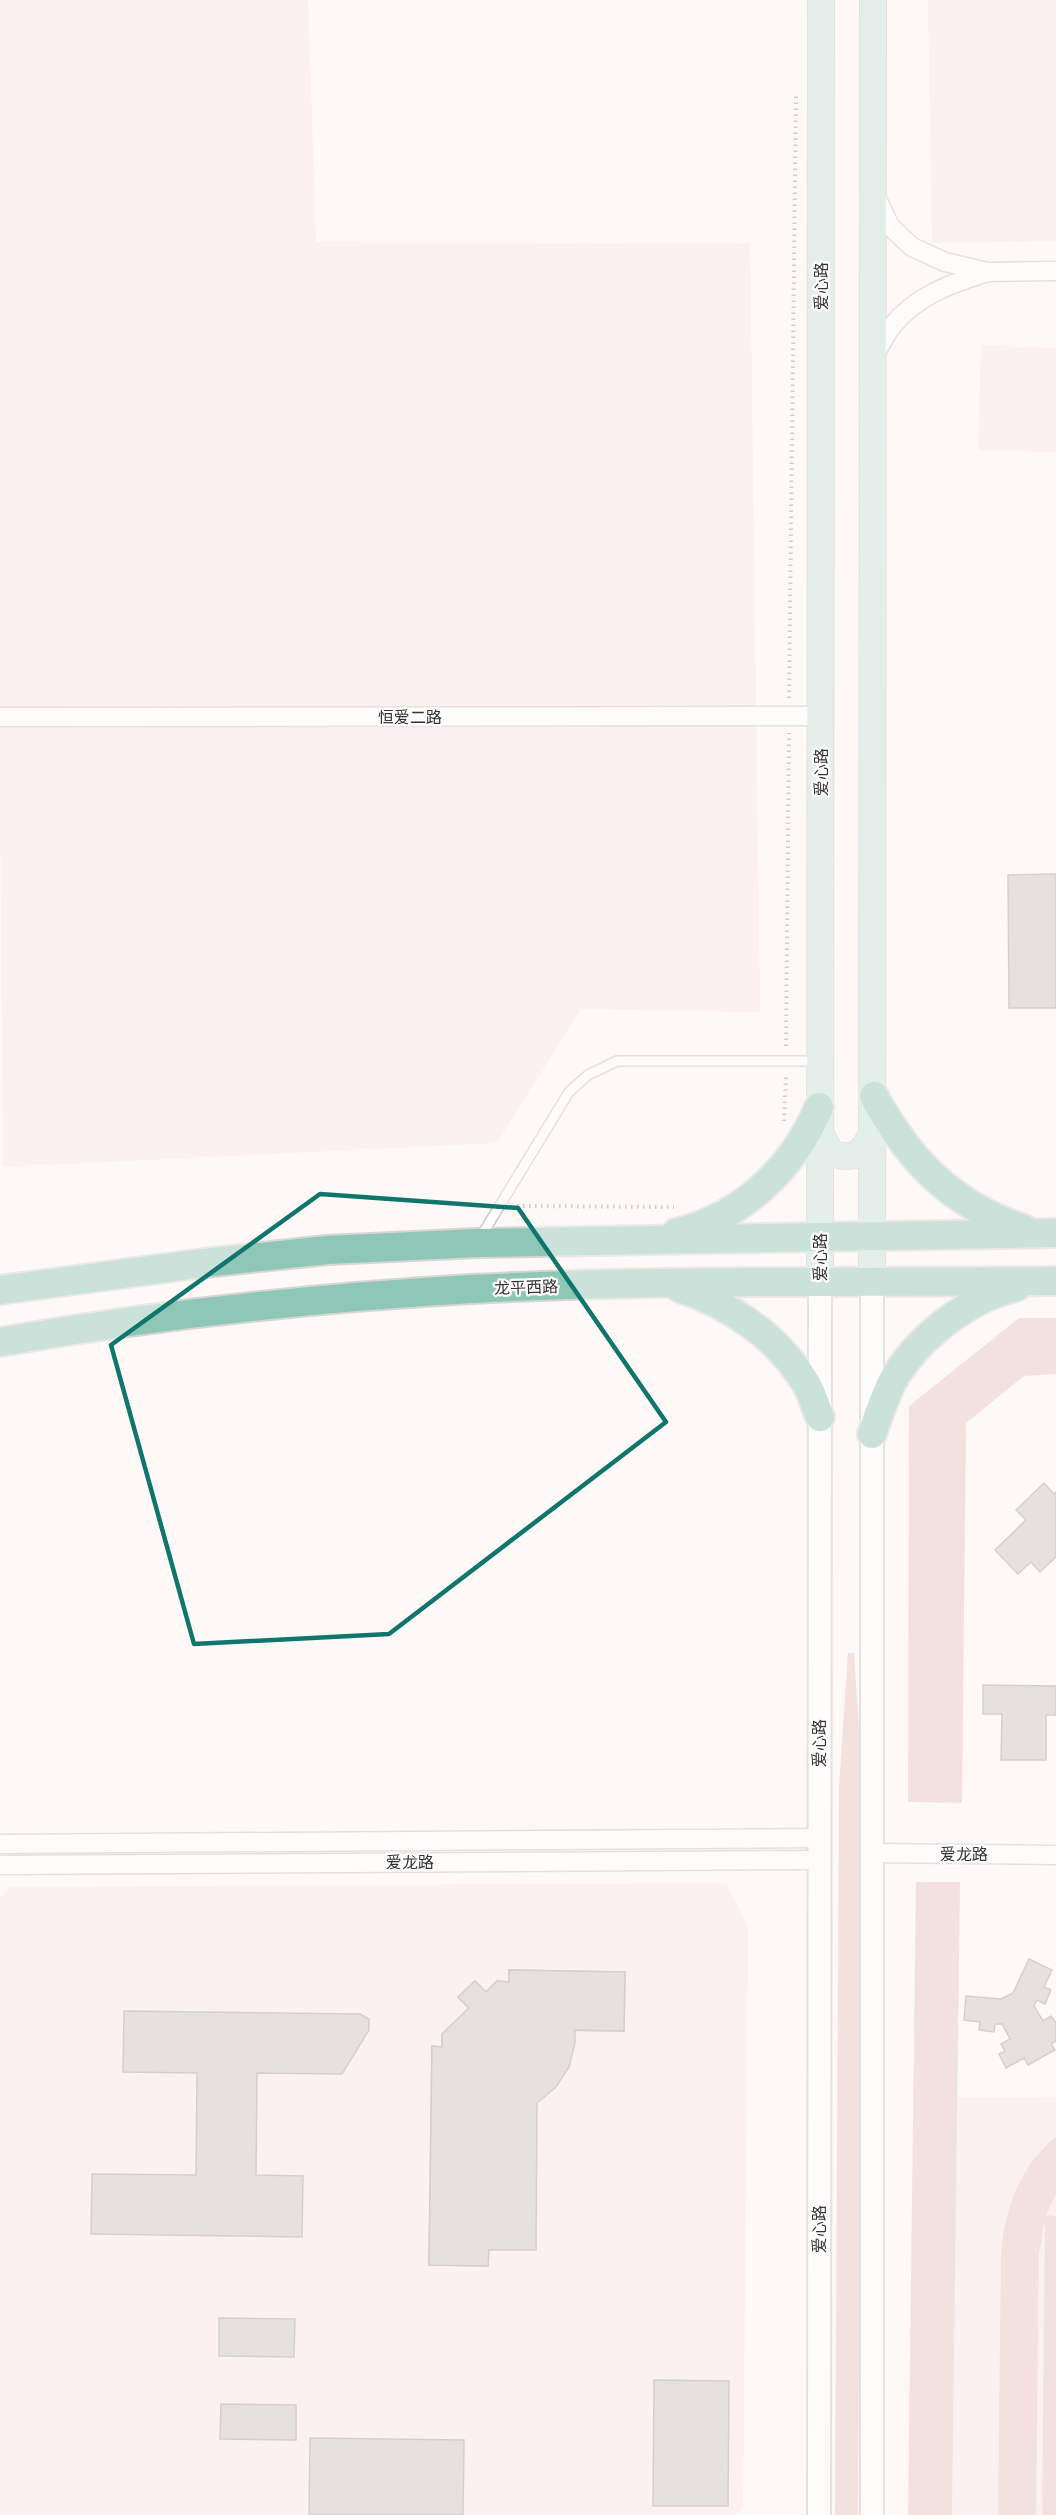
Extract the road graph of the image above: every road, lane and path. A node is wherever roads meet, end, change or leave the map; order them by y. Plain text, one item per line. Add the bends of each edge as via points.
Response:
1 (821, 0) edge
2 (873, 0) edge
3 (873, 191) junction
4 (1056, 271) edge
5 (987, 272) junction
6 (873, 359) junction
7 (821, 716) junction
8 (0, 717) edge
9 (820, 1061) junction
10 (874, 1096) junction
11 (819, 1120) junction
12 (873, 1133) junction
13 (1047, 1233) edge
14 (872, 1236) junction
15 (820, 1238) junction
16 (646, 1241) junction
17 (477, 1243) junction
18 (1048, 1281) edge
19 (820, 1282) junction
20 (872, 1282) junction
21 (663, 1283) junction
22 (0, 1290) edge
23 (0, 1342) edge
24 (820, 1417) junction
25 (872, 1434) junction
26 (0, 1844) edge
27 (819, 1849) junction
28 (872, 1853) junction
29 (1056, 1855) edge
30 (0, 1865) edge
31 (819, 2515) edge
32 (872, 2515) edge

1 - 7 main road, 爱心路
2 - 3 main road
3 - 5 street via 890,226 912,248 945,262
3 - 6 main road
4 - 5 street
5 - 6 street via 946,285 914,304 892,326
6 - 10 main road
7 - 8 street, 恒爱二路
7 - 9 main road, 爱心路
9 - 11 main road, 爱心路
9 - 17 lane via 617,1061 588,1075 569,1092
10 - 12 main road
10 - 13 main road via 893,1131 939,1181 999,1220
11 - 12 main road via 831,1153 846,1158 862,1152
11 - 15 main road, 爱心路
11 - 16 main road via 793,1156 752,1196 693,1229
12 - 14 main road
13 - 14 main road
14 - 15 main road
14 - 20 main road
15 - 16 main road
15 - 19 main road, 爱心路
16 - 17 main road
17 - 22 main road via 316,1251
18 - 20 main road, 龙平西路
18 - 25 main road via 1009,1288 951,1318 908,1359 893,1380
19 - 20 main road, 龙平西路
19 - 21 main road, 龙平西路
19 - 24 street, 爱心路
20 - 25 street
21 - 23 main road, 龙平西路 via 472,1289 317,1300
21 - 24 main road via 704,1296 768,1338 806,1384
24 - 27 street, 爱心路
25 - 28 street
26 - 27 street, 爱龙路
27 - 30 street, 爱龙路
27 - 31 street, 爱心路
28 - 29 street, 爱龙路
28 - 32 street

